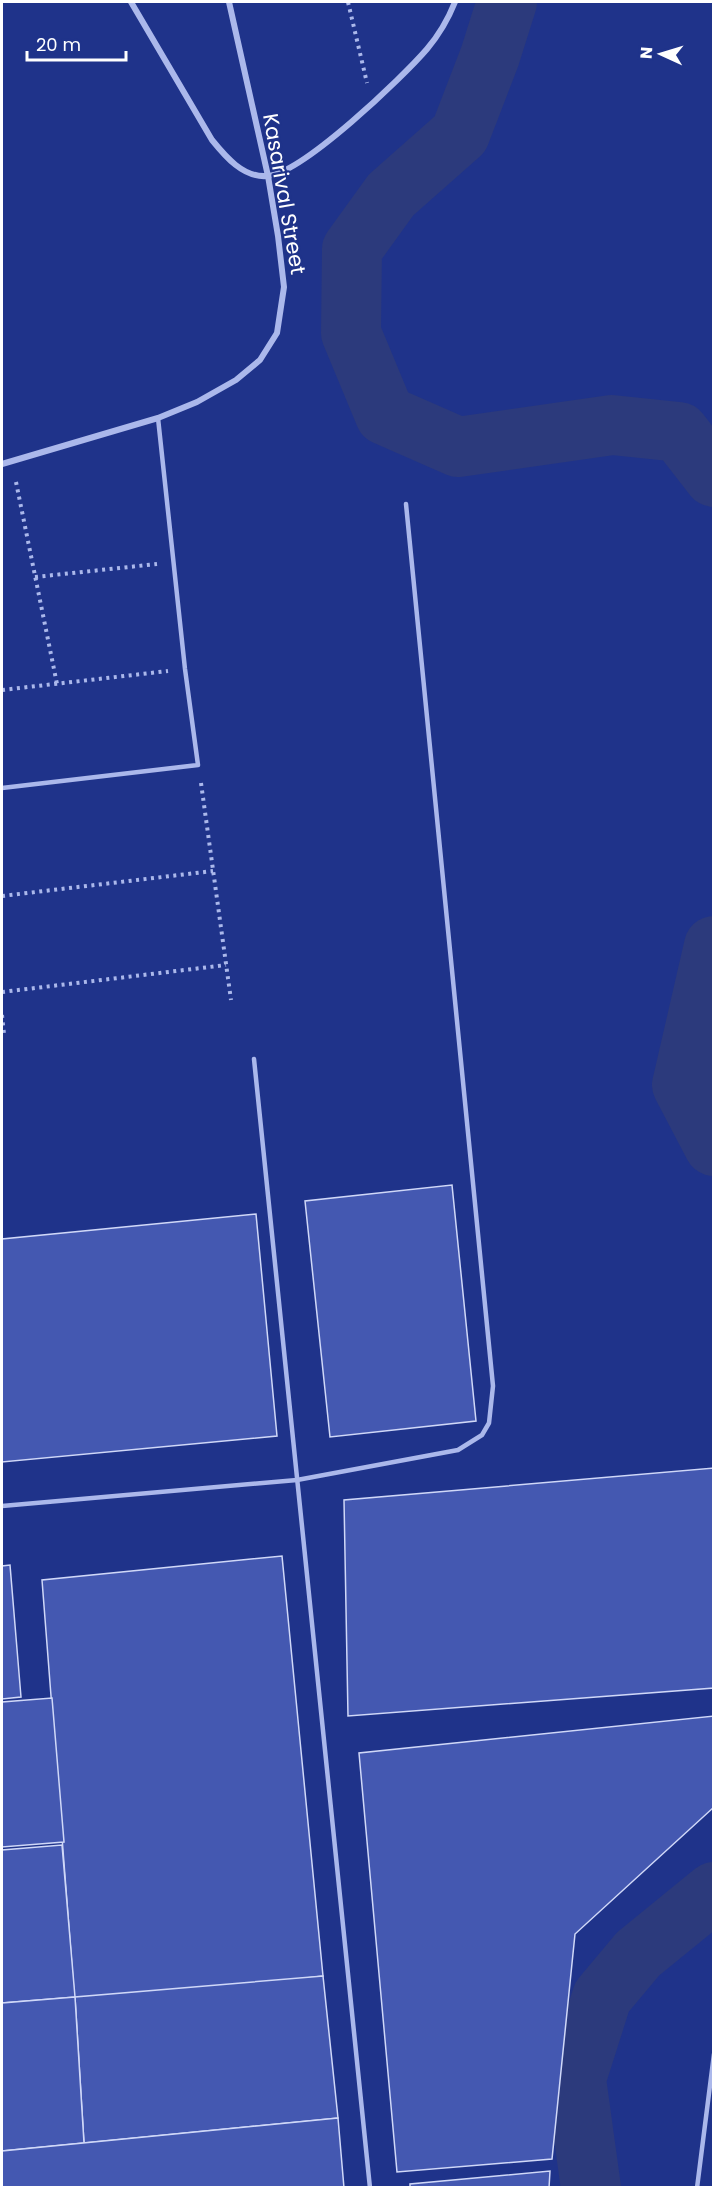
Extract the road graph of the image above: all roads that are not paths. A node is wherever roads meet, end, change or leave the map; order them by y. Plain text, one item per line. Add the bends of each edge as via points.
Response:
1 (131, 2) edge
2 (229, 2) edge
3 (455, 2) edge
4 (268, 176) junction
5 (158, 418) junction
6 (2, 464) edge
7 (406, 504) dead end
8 (2, 788) edge
9 (254, 1059) dead end
10 (297, 1480) junction
11 (2, 1506) edge
12 (714, 2054) edge
13 (370, 2187) edge
14 (696, 2187) edge

1 - 4 street via 212,140 229,160 248,172
2 - 4 street, Kasarival Street
3 - 4 street via 429,46 404,75 318,149
4 - 5 street, Kasarival Street via 284,287 277,333 260,360 236,380
5 - 6 street, Kasarival Street
5 - 8 lane via 198,765
7 - 10 lane via 493,1386 491,1406 489,1423 482,1435 458,1450
9 - 10 lane
10 - 11 lane
10 - 13 lane
12 - 14 lane

